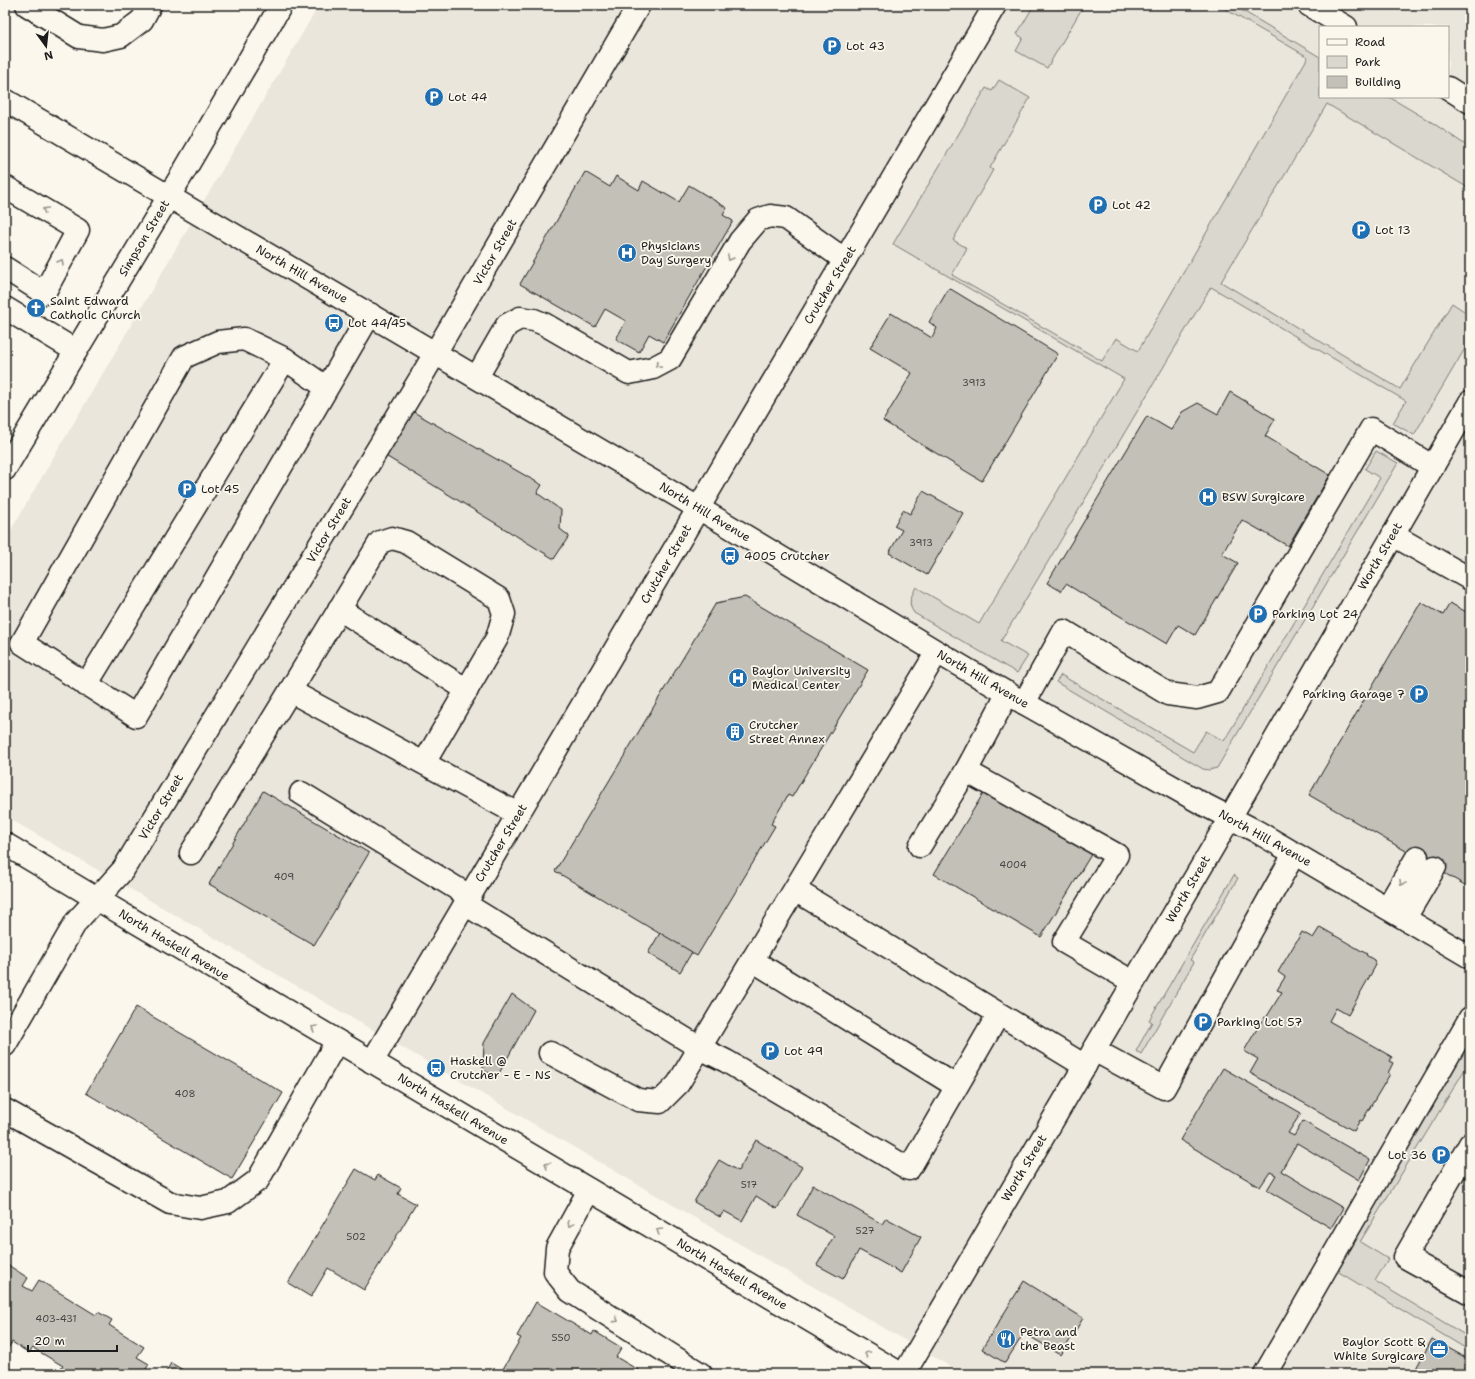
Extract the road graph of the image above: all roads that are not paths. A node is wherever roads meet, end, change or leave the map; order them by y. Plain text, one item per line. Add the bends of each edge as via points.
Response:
1 (27, 5) edge
2 (150, 5) edge
3 (281, 5) edge
4 (639, 5) edge
5 (995, 5) edge
6 (1314, 6) edge
7 (1344, 26) edge
8 (1449, 89) edge
9 (5, 100) edge
10 (1470, 102) edge
11 (5, 187) edge
12 (169, 196) junction
13 (845, 260) junction
14 (5, 268) edge
15 (44, 293) junction
16 (5, 308) edge
17 (370, 314) junction
18 (28, 322) junction
19 (76, 351) junction
20 (435, 353) junction
21 (285, 359) junction
22 (476, 377) junction
23 (327, 388) junction
24 (1470, 402) edge
25 (1462, 435) edge
26 (1433, 467) junction
27 (5, 469) edge
28 (698, 508) junction
29 (1393, 535) junction
30 (1470, 579) edge
31 (339, 609) junction
32 (937, 652) junction
33 (86, 685) junction
34 (468, 690) junction
35 (290, 691) junction
36 (1016, 698) junction
37 (424, 763) junction
38 (966, 771) junction
39 (301, 793) dead end
40 (518, 814) junction
41 (1230, 818) junction
42 (920, 846) dead end
43 (6, 848) edge
44 (190, 853) dead end
45 (1294, 854) junction
46 (1426, 862) dead end
47 (795, 890) junction
48 (97, 899) junction
49 (467, 900) junction
50 (1396, 913) junction
51 (1470, 957) edge
52 (752, 960) junction
53 (1134, 982) junction
54 (998, 1015) junction
55 (1470, 1018) edge
56 (337, 1041) junction
57 (5, 1045) edge
58 (700, 1048) junction
59 (550, 1053) dead end
60 (1089, 1058) junction
61 (372, 1062) junction
62 (956, 1086) junction
63 (5, 1110) edge
64 (1470, 1144) edge
65 (589, 1190) junction
66 (1470, 1295) edge
67 (701, 1374) edge
68 (902, 1374) edge
69 (1265, 1374) edge

1 - 2 street via 79,37 103,40 121,36 142,20
3 - 12 street, Simpson Street
4 - 20 street, Victor Street
5 - 13 street, Crutcher Street
6 - 7 street
8 - 10 street
9 - 12 street, North Hill Avenue
15 -> 11 street via 78,230
12 - 17 street, North Hill Avenue
12 - 19 street, Simpson Street
13 -> 22 street via 786,218 770,216 758,220 740,241 670,359 653,368 629,373 544,324 520,318 507,325
13 - 28 street, Crutcher Street
14 - 15 street
15 - 18 street
16 - 18 street
17 - 20 street, North Hill Avenue
17 - 23 street
18 - 19 street
19 - 27 street, Simpson Street
20 - 22 street, North Hill Avenue
20 - 48 street, Victor Street via 123,870
21 - 23 street
21 - 33 street
21 - 33 street via 244,339 218,342 184,357 22,644
22 - 28 street, North Hill Avenue
23 - 33 street via 136,716
24 - 25 street, Worth Street
25 - 26 street, Worth Street
26 - 29 street, Worth Street
26 - 36 street via 1371,429 1218,692 1197,698 1168,694 1064,631
28 - 32 street, North Hill Avenue
28 - 40 street, Crutcher Street
29 - 30 street
29 - 41 street, Worth Street
31 - 34 street
31 - 34 street via 380,542 392,538 406,542 499,599 504,614 497,638
31 - 35 street
32 - 36 street, North Hill Avenue
32 - 47 street
34 - 37 street
35 - 37 street
35 - 44 street
36 - 38 street
36 - 41 street, North Hill Avenue
37 - 40 street
38 - 42 street
38 - 53 street via 1117,855 1064,942
39 - 49 street
40 - 49 street, Crutcher Street
41 - 45 street, North Hill Avenue
41 - 53 street, Worth Street
43 - 48 street, North Haskell Avenue
45 - 50 street, North Hill Avenue
45 - 60 street via 1164,1088
46 - 50 street
47 - 52 street
47 - 54 street
56 -> 48 street, North Haskell Avenue
48 - 57 street, Victor Street via 76,922
49 - 58 street
49 - 61 street, Crutcher Street
50 - 51 street, North Hill Avenue
52 - 58 street
52 - 62 street
53 - 60 street, Worth Street
54 - 60 street
54 - 62 street
55 - 69 street
56 - 61 street, North Haskell Avenue
56 - 63 street via 258,1180 228,1202 200,1208 170,1204
58 - 59 street via 678,1084 660,1102 638,1100
58 - 62 street via 909,1169
60 - 68 street, Worth Street
65 -> 61 street, North Haskell Avenue
64 - 66 street via 1405,1257
65 -> 67 street via 557,1248 555,1272 570,1291
68 -> 65 street, North Haskell Avenue

